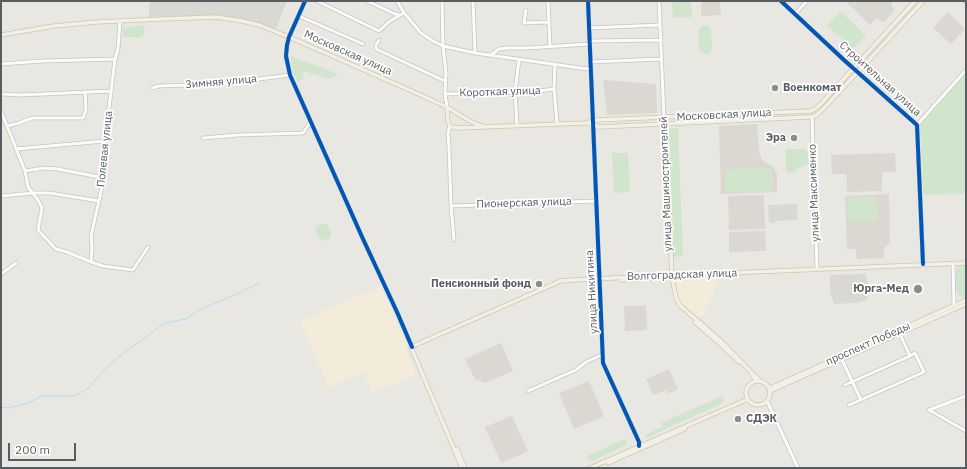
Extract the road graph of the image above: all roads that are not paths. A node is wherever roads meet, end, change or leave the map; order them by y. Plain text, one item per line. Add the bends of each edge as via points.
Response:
1 (305, 1) edge
2 (317, 1) edge
3 (367, 1) edge
4 (397, 1) edge
5 (442, 1) edge
6 (473, 1) edge
7 (548, 1) edge
8 (588, 1) edge
9 (659, 1) edge
10 (781, 1) edge
11 (807, 1) edge
12 (915, 1) edge
13 (923, 1) edge
14 (526, 10) dead end
15 (404, 13) junction
16 (795, 14) junction
17 (400, 15) junction
18 (299, 16) junction
19 (120, 21) junction
20 (549, 22) junction
21 (660, 25) junction
22 (589, 28) junction
23 (1, 31) edge
24 (16, 32) junction
25 (1, 35) edge
26 (289, 37) junction
27 (379, 40) dead end
28 (661, 40) junction
29 (590, 42) junction
30 (364, 44) dead end
31 (443, 46) junction
32 (550, 46) junction
33 (475, 53) junction
34 (491, 55) junction
35 (115, 59) junction
36 (662, 59) junction
37 (519, 60) junction
38 (590, 62) junction
39 (1, 64) edge
40 (555, 65) junction
41 (854, 68) junction
42 (590, 69) junction
43 (966, 70) edge
44 (858, 72) junction
45 (290, 75) junction
46 (445, 81) junction
47 (152, 88) dead end
48 (554, 89) junction
49 (112, 91) junction
50 (85, 92) junction
51 (516, 92) junction
52 (1, 94) edge
53 (445, 94) junction
54 (447, 107) junction
55 (1, 111) edge
56 (454, 111) junction
57 (810, 111) junction
58 (775, 113) junction
59 (447, 115) junction
60 (812, 117) junction
61 (664, 118) junction
62 (775, 119) junction
63 (468, 120) junction
64 (311, 121) junction
65 (557, 123) junction
66 (664, 124) junction
67 (517, 125) junction
68 (593, 125) junction
69 (917, 125) junction
70 (7, 126) junction
71 (450, 126) junction
72 (486, 127) junction
73 (468, 128) junction
74 (203, 138) dead end
75 (105, 141) junction
76 (16, 148) junction
77 (25, 171) junction
78 (104, 178) junction
79 (32, 193) junction
80 (1, 196) edge
81 (99, 201) junction
82 (596, 201) junction
83 (451, 206) junction
84 (454, 240) dead end
85 (148, 248) dead end
86 (90, 262) junction
87 (16, 263) dead end
88 (966, 263) edge
89 (923, 264) junction
90 (953, 264) junction
91 (816, 269) junction
92 (1, 274) edge
93 (671, 276) junction
94 (600, 280) junction
95 (966, 300) edge
96 (966, 304) edge
97 (955, 307) junction
98 (899, 332) junction
99 (412, 348) junction
100 (602, 355) junction
101 (910, 356) junction
102 (842, 360) junction
103 (758, 381) junction
104 (852, 382) junction
105 (845, 385) dead end
106 (770, 390) junction
107 (528, 391) dead end
108 (966, 396) edge
109 (748, 399) junction
110 (861, 400) junction
111 (766, 401) junction
112 (849, 405) dead end
113 (966, 431) edge
114 (639, 446) junction
115 (462, 468) edge
116 (465, 468) edge
117 (590, 468) edge
118 (596, 468) edge
119 (797, 468) edge

1 - 18 street
2 - 17 street via 379,31
3 - 17 street
4 - 15 street
5 - 31 street
6 - 33 street
7 - 20 street
8 - 22 street, улица Никитина
9 - 21 street, улица Машиностроителей
10 - 16 street, Строительная улица
11 - 16 street
12 - 41 main road
13 - 44 main road
14 - 20 street via 524,23
15 - 17 street
15 - 31 street via 421,33
16 - 41 street, Строительная улица
18 - 26 street
18 - 30 street
19 - 24 main road, Московская улица via 62,25
19 - 26 main road, Московская улица via 224,18 259,25
19 - 35 street, Полевая улица
20 - 32 street
21 - 22 street
21 - 28 street, улица Машиностроителей
22 - 29 street, улица Никитина
23 - 24 main road, Московская улица
24 - 25 main road, Московская улица
26 - 45 street via 286,56
26 - 54 main road, Московская улица
27 - 46 street via 376,49
28 - 29 street
28 - 36 street, улица Машиностроителей
29 - 32 street
29 - 38 street, улица Никитина
31 - 33 street
31 - 46 street
32 - 34 street via 499,49
33 - 34 street
34 - 37 street
35 - 39 street
35 - 49 street, Полевая улица
36 - 38 street
36 - 61 street, улица Машиностроителей
37 - 40 street
37 - 51 street
38 - 42 street, улица Никитина
40 - 42 street
40 - 48 street
41 - 44 street, Строительная улица
41 - 57 main road via 816,109
42 - 68 street, улица Никитина
43 - 69 street
44 - 60 main road via 819,113
44 - 69 street, Строительная улица
45 - 47 street, Зимняя улица via 220,84
45 - 64 street
46 - 53 street
48 - 51 street, Короткая улица
48 - 65 street
49 - 50 street
49 - 75 street, Полевая улица
50 - 52 street
50 - 70 street via 86,110 83,118 32,118
51 - 53 street, Короткая улица
51 - 67 street
53 - 54 street
54 - 56 main road, Московская улица
54 - 59 main road
55 - 70 street
56 - 59 main road
56 - 63 main road, Московская улица
57 - 58 main road, Московская улица
57 - 60 main road
58 - 61 main road, Московская улица
58 - 62 main road
59 - 71 main road
60 - 62 main road, Московская улица
60 - 91 street, улица Максименко
61 - 66 main road, улица Машиностроителей
61 - 68 main road, Московская улица
62 - 66 main road, Московская улица
63 - 72 main road, Московская улица
63 - 73 main road
64 - 74 street via 303,133
64 - 99 street
65 - 67 main road, Московская улица
65 - 68 main road, Московская улица
66 - 68 main road, Московская улица
66 - 93 main road, улица Машиностроителей
67 - 72 main road, Московская улица
68 - 82 street, улица Никитина
69 - 89 street, Строительная улица
70 - 76 street
71 - 73 main road, Московская улица
71 - 83 street via 448,133
72 - 73 main road, Московская улица
75 - 76 street
75 - 78 street, Полевая улица
76 - 77 street
77 - 78 street via 58,169
77 - 79 street
78 - 81 street, Полевая улица
79 - 80 street
79 - 81 street via 50,193
79 - 86 street via 42,208 38,230 56,249
81 - 86 street, Полевая улица via 91,236
82 - 83 street, Пионерская улица
82 - 94 street, улица Никитина
83 - 84 street
85 - 86 street via 133,270
87 - 92 street
88 - 90 main road, Волгоградская улица
89 - 90 main road, Волгоградская улица
89 - 91 main road, Волгоградская улица
90 - 93 main road
90 - 97 street
91 - 93 main road, Волгоградская улица
93 - 94 main road, Волгоградская улица
93 - 103 main road, улица Машиностроителей via 674,296 681,309
94 - 99 main road, Волгоградская улица via 556,283
94 - 100 street, улица Никитина via 604,351
95 - 97 main road, проспект Победы
96 - 97 main road
97 - 98 main road, проспект Победы
98 - 101 street
98 - 102 main road
98 - 106 main road, проспект Победы
99 - 115 main road
99 - 116 main road
100 - 107 street via 576,370
100 - 114 street, улица Никитина via 603,363
101 - 104 street
101 - 110 street via 915,353 924,372
102 - 104 street
102 - 106 main road
103 - 106 main road via 764,382
103 - 109 main road via 747,387
104 - 105 street
104 - 110 street
106 - 111 main road
108 - 113 street via 929,410
109 - 111 main road via 759,405
109 - 114 main road
109 - 118 main road
110 - 112 street
111 - 119 street
114 - 117 main road

